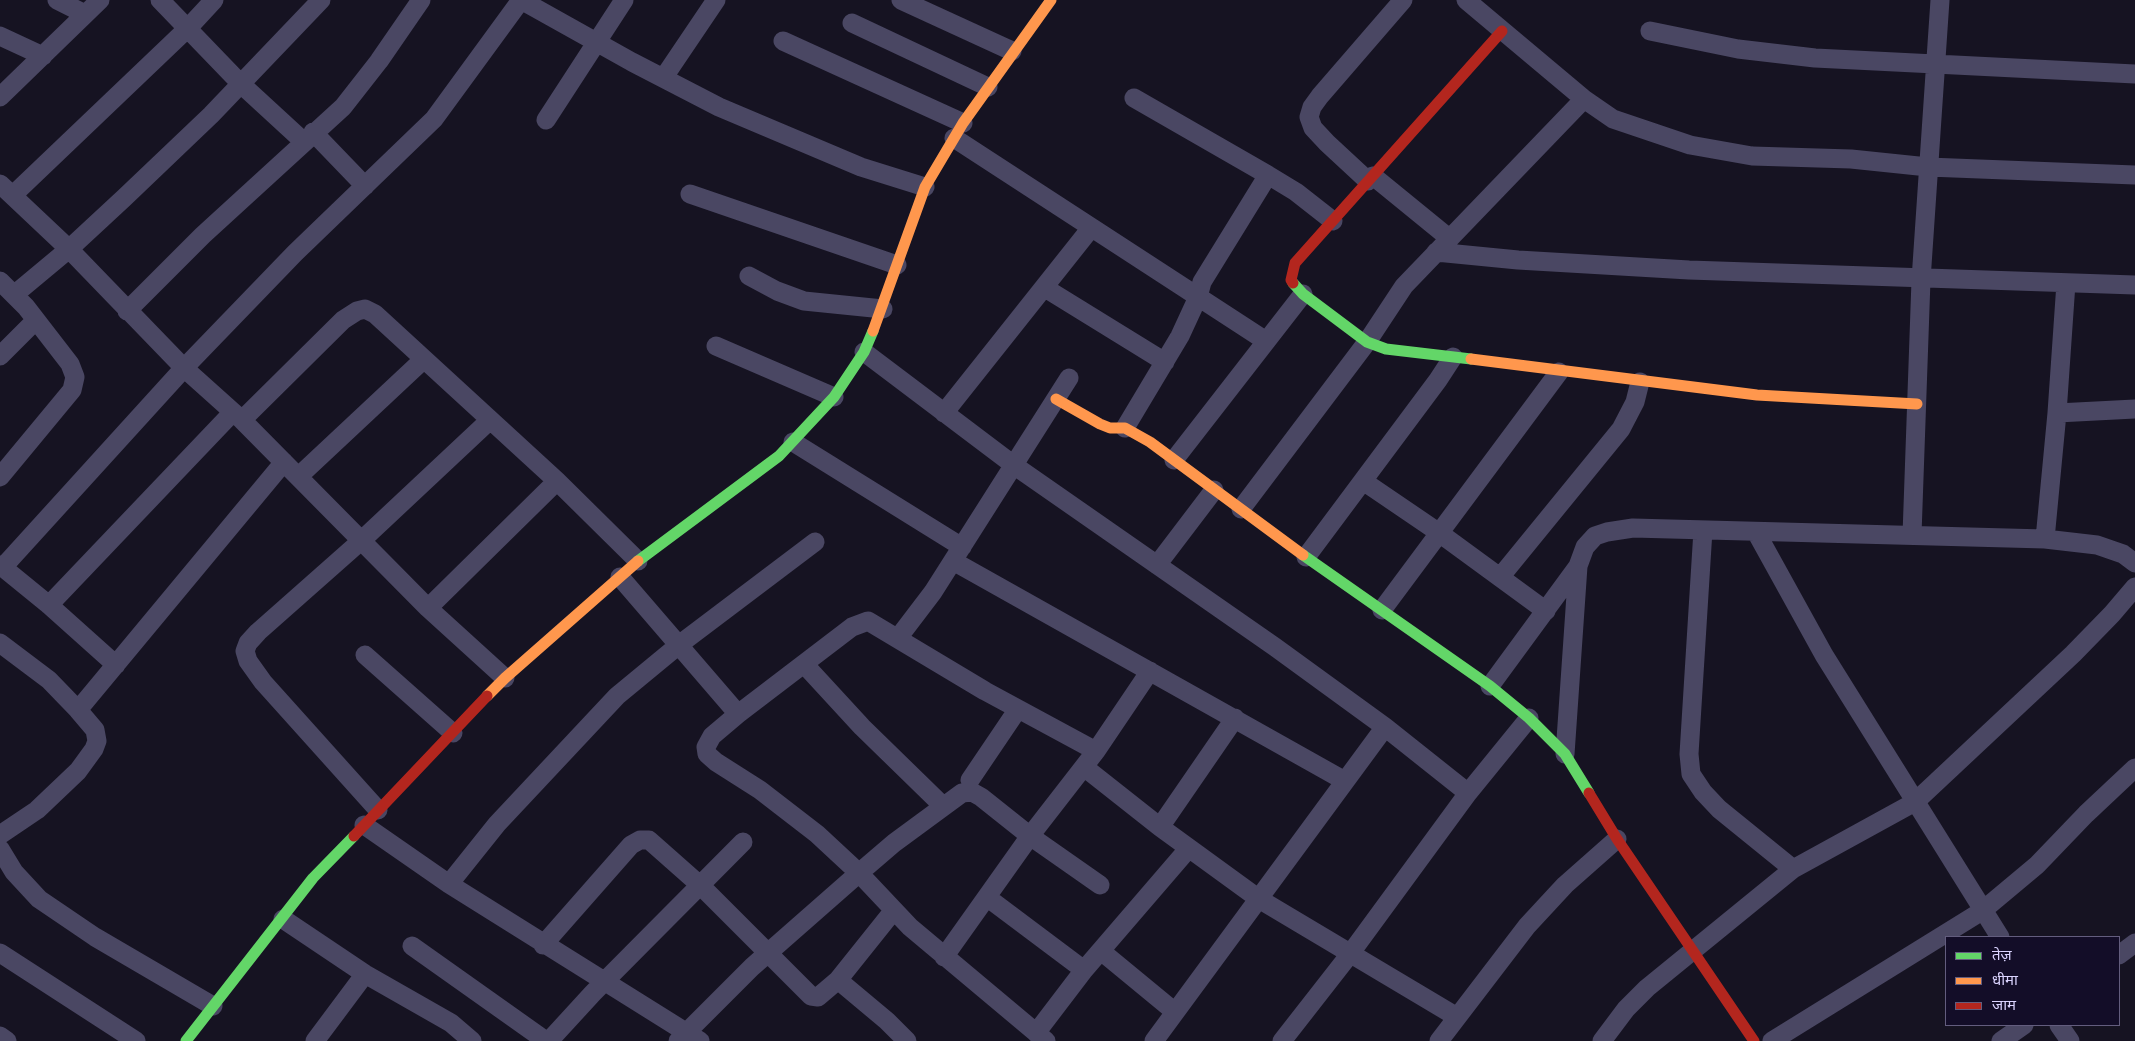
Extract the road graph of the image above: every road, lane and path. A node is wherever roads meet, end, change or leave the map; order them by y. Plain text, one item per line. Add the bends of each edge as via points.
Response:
1 (57, 0) edge
2 (100, 0) edge
3 (160, 0) edge
4 (214, 0) edge
5 (321, 0) edge
6 (421, 0) edge
7 (521, 0) edge
8 (624, 0) edge
9 (716, 0) edge
10 (901, 0) edge
11 (1051, 0) edge
12 (1403, 0) edge
13 (1466, 0) edge
14 (1940, 0) edge
15 (85, 14) junction
16 (852, 23) dead end
17 (188, 27) junction
18 (1502, 31) junction
19 (1650, 31) dead end
20 (0, 36) edge
21 (783, 41) dead end
22 (597, 42) junction
23 (1012, 51) junction
24 (43, 56) junction
25 (1935, 62) junction
26 (2135, 74) edge
27 (664, 77) junction
28 (241, 84) junction
29 (988, 87) junction
30 (0, 97) edge
31 (1134, 98) dead end
32 (1584, 99) junction
33 (546, 120) dead end
34 (959, 131) junction
35 (308, 137) junction
36 (1928, 166) junction
37 (2135, 174) edge
38 (1268, 175) junction
39 (1371, 179) junction
40 (365, 186) junction
41 (925, 187) junction
42 (6, 190) edge
43 (690, 194) dead end
44 (1334, 221) junction
45 (1091, 228) junction
46 (1449, 238) junction
47 (69, 249) junction
48 (1436, 252) junction
49 (898, 265) junction
50 (750, 276) dead end
51 (1921, 280) junction
52 (0, 281) edge
53 (2066, 283) junction
54 (2135, 285) edge
55 (1045, 288) junction
56 (15, 294) junction
57 (1303, 294) junction
58 (1198, 297) junction
59 (883, 309) junction
60 (127, 310) junction
61 (35, 321) junction
62 (1266, 341) junction
63 (1367, 342) junction
64 (716, 346) dead end
65 (864, 352) junction
66 (0, 356) edge
67 (1453, 357) junction
68 (424, 359) junction
69 (1166, 362) junction
70 (184, 368) junction
71 (1558, 372) junction
72 (1069, 378) dead end
73 (1640, 382) junction
74 (834, 398) junction
75 (1056, 399) junction
76 (1917, 404) junction
77 (2135, 409) edge
78 (944, 413) junction
79 (2057, 413) junction
80 (237, 416) junction
81 (490, 420) junction
82 (1125, 428) junction
83 (793, 442) junction
84 (1174, 460) junction
85 (284, 462) junction
86 (1015, 466) junction
87 (299, 476) junction
88 (0, 477) edge
89 (558, 481) junction
90 (1363, 481) junction
91 (1214, 490) junction
92 (1241, 509) junction
93 (1703, 530) junction
94 (1438, 532) junction
95 (1756, 532) junction
96 (1912, 535) junction
97 (2045, 539) junction
98 (362, 540) junction
99 (815, 542) dead end
100 (957, 554) junction
101 (1306, 557) junction
102 (638, 561) junction
103 (2135, 563) edge
104 (1157, 565) junction
105 (2, 566) edge
106 (1578, 566) junction
107 (1501, 576) junction
108 (620, 577) junction
109 (2135, 587) edge
110 (49, 605) junction
111 (428, 608) junction
112 (1382, 610) junction
113 (1546, 611) junction
114 (898, 638) junction
115 (0, 643) edge
116 (680, 644) junction
117 (365, 655) dead end
118 (804, 664) junction
119 (116, 665) junction
120 (1150, 671) junction
121 (505, 678) junction
122 (1490, 686) junction
123 (1018, 709) junction
124 (78, 710) junction
125 (738, 714) junction
126 (1234, 718) junction
127 (1529, 718) junction
128 (1385, 727) junction
129 (453, 733) junction
130 (1096, 751) junction
131 (1566, 754) junction
132 (1084, 766) junction
133 (2135, 768) edge
134 (970, 780) dead end
135 (1345, 781) junction
136 (1468, 793) junction
137 (1915, 802) junction
138 (943, 806) junction
139 (378, 810) junction
140 (364, 825) junction
141 (1160, 827) junction
142 (0, 835) edge
143 (1030, 836) junction
144 (1617, 839) junction
145 (743, 842) dead end
146 (1190, 848) junction
147 (0, 849) edge
148 (1793, 869) junction
149 (859, 873) junction
150 (449, 884) junction
151 (1100, 885) dead end
152 (700, 886) junction
153 (988, 898) junction
154 (1259, 899) junction
155 (894, 910) junction
156 (1982, 911) junction
157 (283, 919) junction
158 (1999, 936) edge
159 (2135, 943) edge
160 (543, 945) junction
161 (412, 946) dead end
162 (1100, 951) junction
163 (1695, 951) junction
164 (0, 953) edge
165 (768, 954) junction
166 (1350, 954) junction
167 (2120, 954) edge
168 (944, 956) junction
169 (1084, 970) junction
170 (365, 974) junction
171 (838, 980) junction
172 (604, 983) junction
173 (213, 1006) junction
174 (1175, 1012) junction
175 (1457, 1018) junction
176 (2023, 1026) edge
177 (2060, 1026) edge
178 (0, 1036) edge
179 (1041, 1037) edge
180 (688, 1038) edge
181 (8, 1041) edge
182 (136, 1041) edge
183 (186, 1041) edge
184 (315, 1041) edge
185 (472, 1041) edge
186 (548, 1041) edge
187 (907, 1041) edge
188 (1154, 1041) edge
189 (1282, 1041) edge
190 (1439, 1041) edge
191 (1602, 1041) edge
192 (1754, 1041) edge
193 (1772, 1041) edge
194 (2001, 1041) edge
195 (2070, 1041) edge

1 - 15 street
2 - 15 street
3 - 17 street
4 - 17 street
5 - 28 street
6 - 35 street via 343,107
7 - 22 street
7 - 40 street via 447,104
8 - 22 street
9 - 27 street
10 - 23 street
11 - 23 street
12 - 39 street via 1320,96 1309,118 1313,128 1327,143
13 - 18 street
14 - 25 street
15 - 24 street
16 - 29 street
17 - 28 street
17 - 42 street
18 - 32 street
18 - 39 street
19 - 25 street via 1738,49 1815,58
20 - 24 street
21 - 34 street
22 - 27 street
22 - 33 street
23 - 29 street
24 - 30 street
25 - 26 street
25 - 36 street
27 - 41 street via 768,130 861,167
28 - 35 street
28 - 47 street
29 - 34 street
31 - 38 street
32 - 36 street via 1612,119 1690,146 1752,156 1851,159
32 - 46 street
34 - 41 street
34 - 45 street
35 - 40 street
35 - 60 street
36 - 37 street
36 - 51 street
38 - 44 street
38 - 58 street via 1202,282
39 - 44 street
39 - 46 street
40 - 70 street via 295,252
41 - 49 street
42 - 47 street
43 - 49 street
44 - 57 street via 1292,270 1291,280
45 - 55 street
45 - 58 street
46 - 48 street
47 - 56 street
47 - 60 street
48 - 51 street via 1680,270
48 - 63 street via 1404,286
49 - 59 street
50 - 59 street via 804,301
51 - 53 street
51 - 76 street
52 - 56 street
53 - 54 street
53 - 79 street
55 - 69 street
55 - 78 street
56 - 61 street
57 - 62 street
57 - 63 street
58 - 62 street
58 - 69 street
59 - 65 street
60 - 70 street
61 - 66 street
61 - 88 street via 70,364 75,377 72,390
62 - 84 street
63 - 67 street via 1410,353
63 - 92 street
64 - 74 street
65 - 74 street
65 - 78 street
67 - 71 street
67 - 90 street
68 - 80 street via 375,314 365,309 357,311
68 - 81 street
68 - 87 street
69 - 82 street
70 - 80 street
70 - 105 street
71 - 73 street
71 - 94 street
72 - 75 street
73 - 76 street via 1757,395
73 - 107 street via 1635,402 1621,429
74 - 83 street
75 - 82 street via 1105,426
75 - 86 street
76 - 96 street
77 - 79 street
78 - 86 street
79 - 97 street
80 - 85 street
80 - 110 street
81 - 89 street
81 - 98 street
82 - 84 street
83 - 100 street
83 - 102 street via 779,456
84 - 91 street
85 - 87 street
85 - 119 street
86 - 100 street
86 - 104 street
87 - 98 street
89 - 102 street
89 - 111 street
90 - 94 street
90 - 101 street
91 - 92 street
91 - 104 street
92 - 101 street
93 - 95 street
93 - 106 street via 1633,528 1607,532 1595,536 1585,547
93 - 148 street via 1689,754 1691,774 1719,809
94 - 107 street
94 - 112 street
95 - 96 street
95 - 137 street via 1824,655
96 - 97 street
97 - 103 street via 2096,545 2123,554
98 - 111 street
98 - 139 street via 258,632 245,651 263,682
99 - 116 street
100 - 114 street
100 - 120 street
101 - 112 street
102 - 108 street
104 - 128 street
105 - 110 street
106 - 113 street
106 - 131 street
107 - 113 street
108 - 116 street
108 - 121 street
109 - 137 street via 2073,654
110 - 119 street
111 - 121 street
112 - 122 street
113 - 122 street
114 - 118 street via 868,621 861,622
114 - 123 street
115 - 124 street via 48,680
116 - 125 street
116 - 150 street via 617,696 564,751 497,824
117 - 129 street
118 - 125 street
118 - 138 street via 862,727
119 - 124 street
120 - 126 street
120 - 130 street
121 - 129 street
122 - 127 street
123 - 130 street
123 - 134 street
124 - 142 street via 95,730 97,741 94,749 78,771 37,810
125 - 149 street via 708,741 707,754 786,809
126 - 135 street
126 - 141 street
127 - 131 street
127 - 136 street
128 - 135 street
128 - 136 street
129 - 139 street
130 - 132 street
131 - 144 street
132 - 141 street
132 - 143 street
133 - 156 street via 2037,865
135 - 154 street
136 - 166 street
137 - 148 street
137 - 156 street
138 - 143 street via 962,793 972,792
138 - 149 street
139 - 140 street
140 - 150 street
140 - 157 street via 313,878
141 - 146 street
143 - 151 street
143 - 153 street
144 - 163 street
144 - 175 street via 1565,885 1527,926
145 - 152 street
146 - 154 street
146 - 162 street
147 - 173 street via 14,872 39,899 95,937
148 - 163 street
149 - 155 street
149 - 165 street
150 - 160 street
152 - 160 street via 649,840 640,840
152 - 165 street
152 - 172 street
153 - 168 street
153 - 169 street
154 - 166 street
154 - 174 street
155 - 168 street
155 - 171 street
156 - 158 street
156 - 193 street
157 - 170 street
157 - 173 street
159 - 167 street
160 - 172 street
161 - 186 street
162 - 169 street
162 - 174 street
163 - 191 street via 1647,988
163 - 192 street
164 - 182 street
165 - 171 street via 811,996 818,997
165 - 180 street
166 - 175 street
166 - 189 street
168 - 179 street
169 - 179 street
170 - 184 street
170 - 185 street via 438,1015
171 - 187 street
172 - 180 street
172 - 186 street
173 - 183 street
174 - 188 street
175 - 190 street
176 - 194 street
177 - 195 street
178 - 181 street

